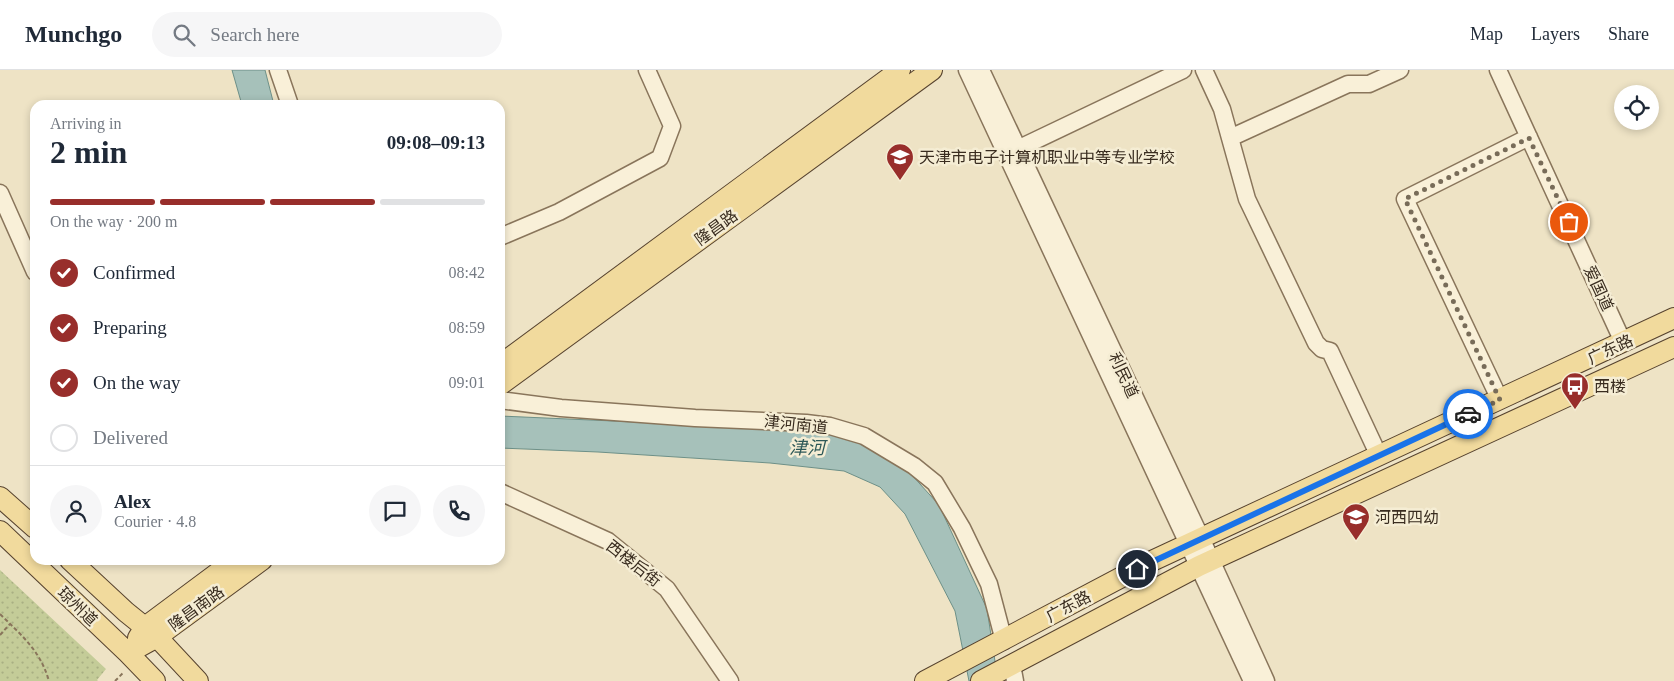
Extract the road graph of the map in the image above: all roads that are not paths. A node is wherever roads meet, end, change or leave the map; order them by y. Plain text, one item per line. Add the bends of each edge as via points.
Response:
1 (278, 70) edge
2 (647, 70) edge
3 (900, 70) edge
4 (932, 70) edge
5 (967, 70) edge
6 (981, 70) edge
7 (1183, 70) edge
8 (1204, 70) edge
9 (1400, 70) edge
10 (1498, 70) edge
11 (288, 100) edge
12 (1230, 138) junction
13 (1529, 138) junction
14 (1012, 151) junction
15 (0, 193) edge
16 (505, 235) edge
17 (30, 261) edge
18 (1674, 318) edge
19 (1623, 342) junction
20 (1674, 347) edge
21 (505, 361) edge
22 (505, 381) edge
23 (1500, 400) junction
24 (505, 401) edge
25 (1379, 456) junction
26 (505, 494) edge
27 (0, 497) edge
28 (30, 524) edge
29 (0, 531) edge
30 (1195, 541) junction
31 (30, 560) edge
32 (1205, 564) junction
33 (36, 565) edge
34 (76, 565) edge
35 (229, 565) edge
36 (254, 565) edge
37 (151, 632) junction
38 (1004, 641) junction
39 (128, 653) junction
40 (1014, 673) edge
41 (155, 681) edge
42 (198, 681) edge
43 (730, 681) edge
44 (925, 681) edge
45 (981, 681) edge
46 (1252, 681) edge
47 (1266, 681) edge

1 - 11 street
2 - 16 street via 672,126 660,158 559,212
3 - 21 main road, 隆昌路
4 - 22 main road, 隆昌路
5 - 14 street, 利民道
6 - 14 street, 利民道
7 - 14 street
8 - 12 street via 1222,109
9 - 12 street via 1369,84 1348,84
10 - 13 street, 爱国道
12 - 25 street via 1246,199 1316,343 1330,351
13 - 19 street, 爱国道
13 - 23 street via 1405,199
14 - 30 street, 利民道
15 - 17 street
18 - 19 main road, 广东路
19 - 23 main road, 广东路
20 - 32 main road, 广东路
23 - 25 main road, 广东路
24 - 38 street, 津河南道 via 569,409 806,423 864,436 914,466 935,483 962,528 989,584
25 - 30 main road, 广东路
26 - 43 street, 西楼后街 via 608,541 667,589
27 - 28 main road
29 - 31 main road, 琼州道
30 - 32 street, 利民道
30 - 38 main road, 广东路
32 - 40 main road, 广东路
32 - 46 street, 利民道
32 - 47 street, 利民道
33 - 39 main road, 琼州道
34 - 37 main road, 琼州道
35 - 37 main road
36 - 37 main road, 隆昌南路
37 - 39 main road, 隆昌南路
37 - 42 main road, 琼州道
38 - 44 main road, 广东路
39 - 41 main road, 琼州道
40 - 45 main road, 广东路

